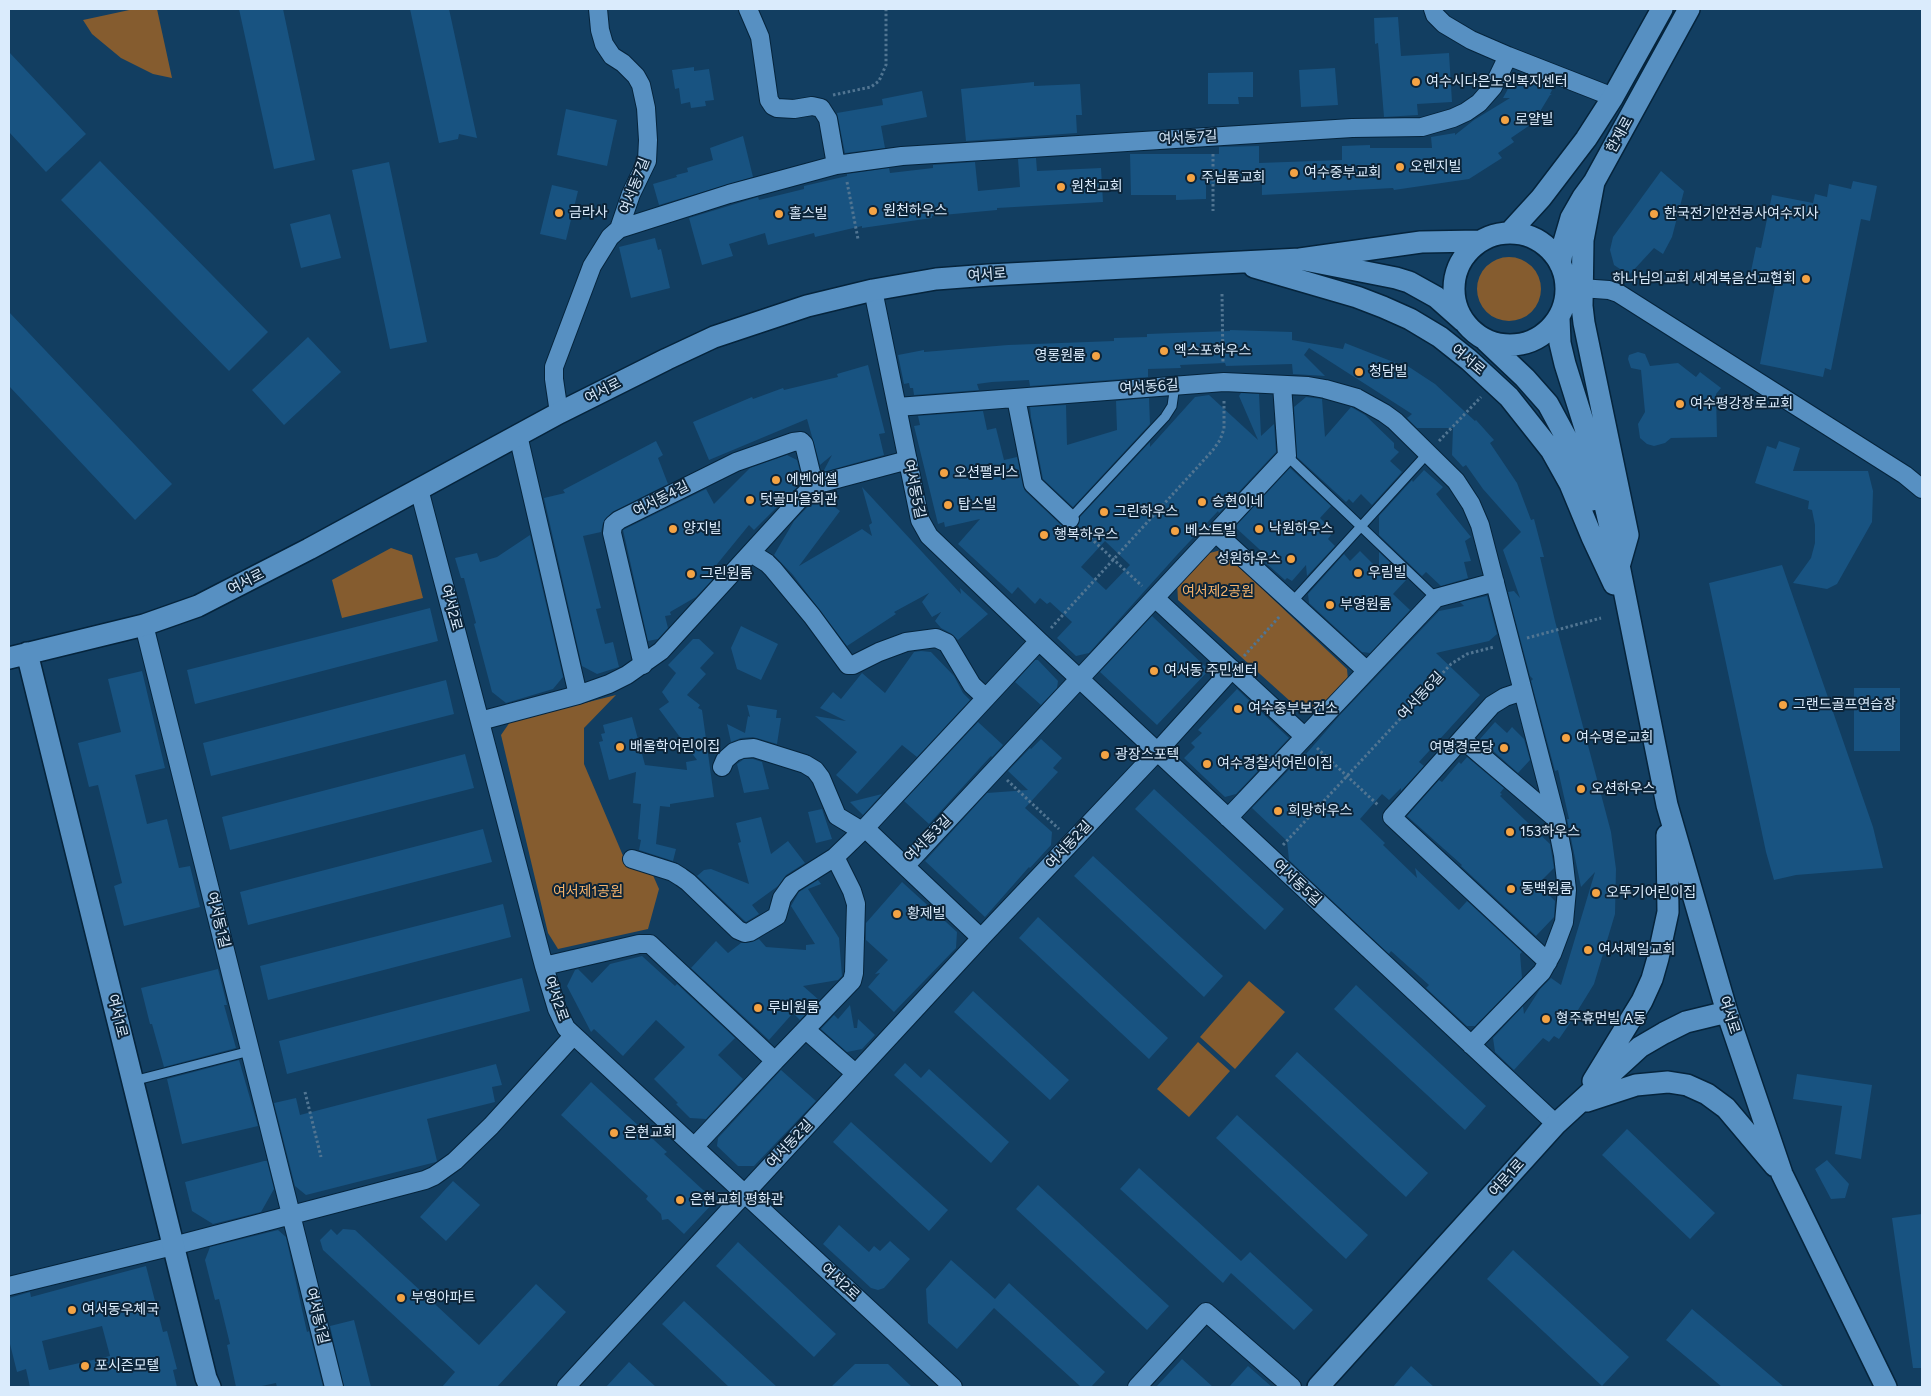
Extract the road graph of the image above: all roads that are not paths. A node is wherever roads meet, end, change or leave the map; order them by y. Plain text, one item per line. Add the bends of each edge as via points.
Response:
1 (598, 9) edge
2 (748, 9) edge
3 (1433, 9) edge
4 (1662, 9) edge
5 (1689, 9) edge
6 (1508, 56) junction
7 (1613, 97) junction
8 (840, 164) junction
9 (1594, 182) junction
10 (619, 229) junction
11 (1509, 232) junction
12 (1480, 241) junction
13 (1300, 259) junction
14 (1237, 262) junction
15 (1560, 264) junction
16 (1574, 288) junction
17 (874, 290) junction
18 (1559, 318) junction
19 (1463, 321) junction
20 (1486, 341) junction
21 (1282, 384) junction
22 (1175, 385) junction
23 (1016, 398) junction
24 (897, 407) junction
25 (559, 413) junction
26 (518, 435) junction
27 (1428, 453) junction
28 (1287, 456) junction
29 (908, 460) junction
30 (814, 485) junction
31 (419, 488) junction
32 (1922, 489) edge
33 (1070, 519) joint
34 (1360, 526) junction
35 (1216, 533) junction
36 (751, 553) junction
37 (1613, 566) junction
38 (1495, 582) junction
39 (1156, 598) junction
40 (1436, 598) junction
41 (1292, 602) junction
42 (144, 625) junction
43 (1038, 641) junction
44 (18, 656) edge
45 (643, 665) junction
46 (1232, 669) junction
47 (1367, 671) junction
48 (1079, 679) junction
49 (1523, 691) junction
50 (578, 695) junction
51 (986, 698) junction
52 (480, 721) junction
53 (1305, 737) junction
54 (1462, 739) junction
55 (1157, 752) junction
56 (722, 767) dead end
57 (1667, 805) junction
58 (1228, 818) junction
59 (1556, 819) junction
60 (863, 830) junction
61 (835, 857) junction
62 (632, 859) dead end
63 (905, 866) junction
64 (981, 938) junction
65 (1548, 962) junction
66 (544, 966) junction
67 (1727, 1012) junction
68 (806, 1030) junction
69 (572, 1036) junction
70 (1471, 1045) junction
71 (250, 1051) junction
72 (774, 1061) junction
73 (856, 1073) junction
74 (133, 1081) junction
75 (1580, 1103) junction
76 (1556, 1124) junction
77 (695, 1146) junction
78 (1782, 1174) junction
79 (745, 1193) junction
80 (291, 1215) junction
81 (174, 1246) junction
82 (9, 1286) edge
83 (207, 1384) edge
84 (334, 1387) edge
85 (566, 1387) edge
86 (953, 1387) edge
87 (1138, 1387) edge
88 (1292, 1387) edge
89 (1318, 1387) edge
90 (1886, 1387) edge

1 - 10 street, 여서동7길 via 604,44 612,56 636,76 646,108 647,162
2 - 8 street via 760,37 768,94 773,106 783,109 821,108 828,119
3 - 6 street via 1434,15 1444,24
4 - 7 street, 한재로
5 - 9 street, 한재로
6 - 7 street
6 - 8 street, 여서동7길 via 1484,98 1466,112 1422,127 1212,136 902,156
7 - 11 street, 한재로 via 1558,178
8 - 10 street, 여서동7길
9 - 15 street, 한재로 via 1571,218
9 - 16 street
10 - 25 street, 여서동7길 via 603,246 592,266 554,368
11 - 12 street
11 - 15 street via 1539,241
12 - 13 street, 여서로 via 1400,244
12 - 19 street via 1459,263 1454,278 1456,308
13 - 14 street, 여서로
13 - 19 street, 여서로 via 1409,282 1436,297
14 - 17 street, 여서로 via 936,279
14 - 37 street, 여서로 via 1357,297 1410,319 1440,336 1509,397 1551,450 1570,484 1592,537
15 - 16 street
16 - 18 street
16 - 32 street via 1618,293 1905,475
16 - 37 street via 1628,534
17 - 24 street, 여서동5길
17 - 25 street, 여서로 via 807,306 714,337
18 - 20 street via 1540,338 1527,344 1499,345
18 - 37 street, 여서로 via 1560,343 1592,450
19 - 20 street
20 - 37 street, 여서로 via 1548,404 1574,452
21 - 22 street, 여서동6길 via 1224,382
21 - 27 street, 여서동6길 via 1325,389 1357,398 1395,421
21 - 28 street
22 - 23 street, 여서동6길
22 - 33 lane via 1172,406 1166,417
23 - 24 street, 여서동6길
23 - 33 street via 1033,484
24 - 29 street, 여서동5길
25 - 26 street, 여서로
26 - 31 street, 여서로
26 - 50 street
27 - 34 lane
27 - 38 street, 여서동6길 via 1456,481 1477,514
28 - 34 lane
28 - 35 street
29 - 30 street
29 - 43 street, 여서동5길 via 924,528
30 - 36 street
30 - 45 street, 여서동4길 via 804,444 794,442 736,462 613,525 612,534
31 - 42 street, 여서로 via 198,606
31 - 52 street, 여서2로
34 - 40 lane
34 - 41 lane
35 - 39 street
35 - 41 street
36 - 45 street via 677,635
36 - 51 street via 773,569 848,665 906,642 936,638 946,643 972,685
37 - 57 street, 여서로 via 1631,622
38 - 40 street
38 - 49 street, 여서동6길
39 - 46 street
39 - 48 street
40 - 47 street
41 - 47 street
42 - 44 street, 여서로
42 - 71 street, 여서동1길
43 - 48 street, 여서동5길
43 - 51 street
44 - 74 street, 여서1로
45 - 50 street via 609,684
46 - 53 street
46 - 55 street
47 - 53 street
48 - 55 street, 여서동5길
48 - 63 street, 여서동3길
49 - 54 street via 1492,705
49 - 59 street, 여서동6길
50 - 52 street
51 - 60 street
52 - 66 street, 여서2로
53 - 58 street
54 - 59 street
54 - 65 street via 1392,817
55 - 58 street, 여서동5길
55 - 64 street, 여서동2길
56 - 60 street, 여서동3길 via 734,752 754,748 805,764 821,778 837,816
57 - 67 street, 여서로
57 - 75 street via 1668,912 1652,979
58 - 70 street, 여서동5길
59 - 65 street, 여서동6길 via 1565,871 1566,909 1560,935
60 - 61 street
60 - 63 street, 여서동3길
61 - 62 street via 792,884 783,894 776,916 745,933 681,877
61 - 68 street via 856,904 854,973 847,987
63 - 64 street
64 - 73 street, 여서동2길
65 - 70 street, 여서동6길 via 1528,988
66 - 69 street, 여서2로 via 560,1018
66 - 72 street via 650,944
67 - 75 street, 여문1로 via 1686,1022 1640,1047
67 - 78 street, 여서로
68 - 72 street
68 - 73 street
69 - 77 street, 여서2로
69 - 80 street via 491,1126 443,1171 425,1180
70 - 76 street, 여서동5길
71 - 74 lane
71 - 80 street, 여서동1길
72 - 77 street
73 - 79 street, 여서동2길
74 - 81 street, 여서1로
75 - 76 street, 여문1로
75 - 78 street via 1636,1084 1687,1084 1726,1108
76 - 89 street, 여문1로
77 - 79 street, 여서2로
78 - 90 street, 여서로
79 - 85 street, 여서동2길
79 - 86 street, 여서2로
80 - 81 street
80 - 84 street, 여서동1길
81 - 82 street
81 - 83 street, 여서1로
87 - 88 street via 1206,1312

